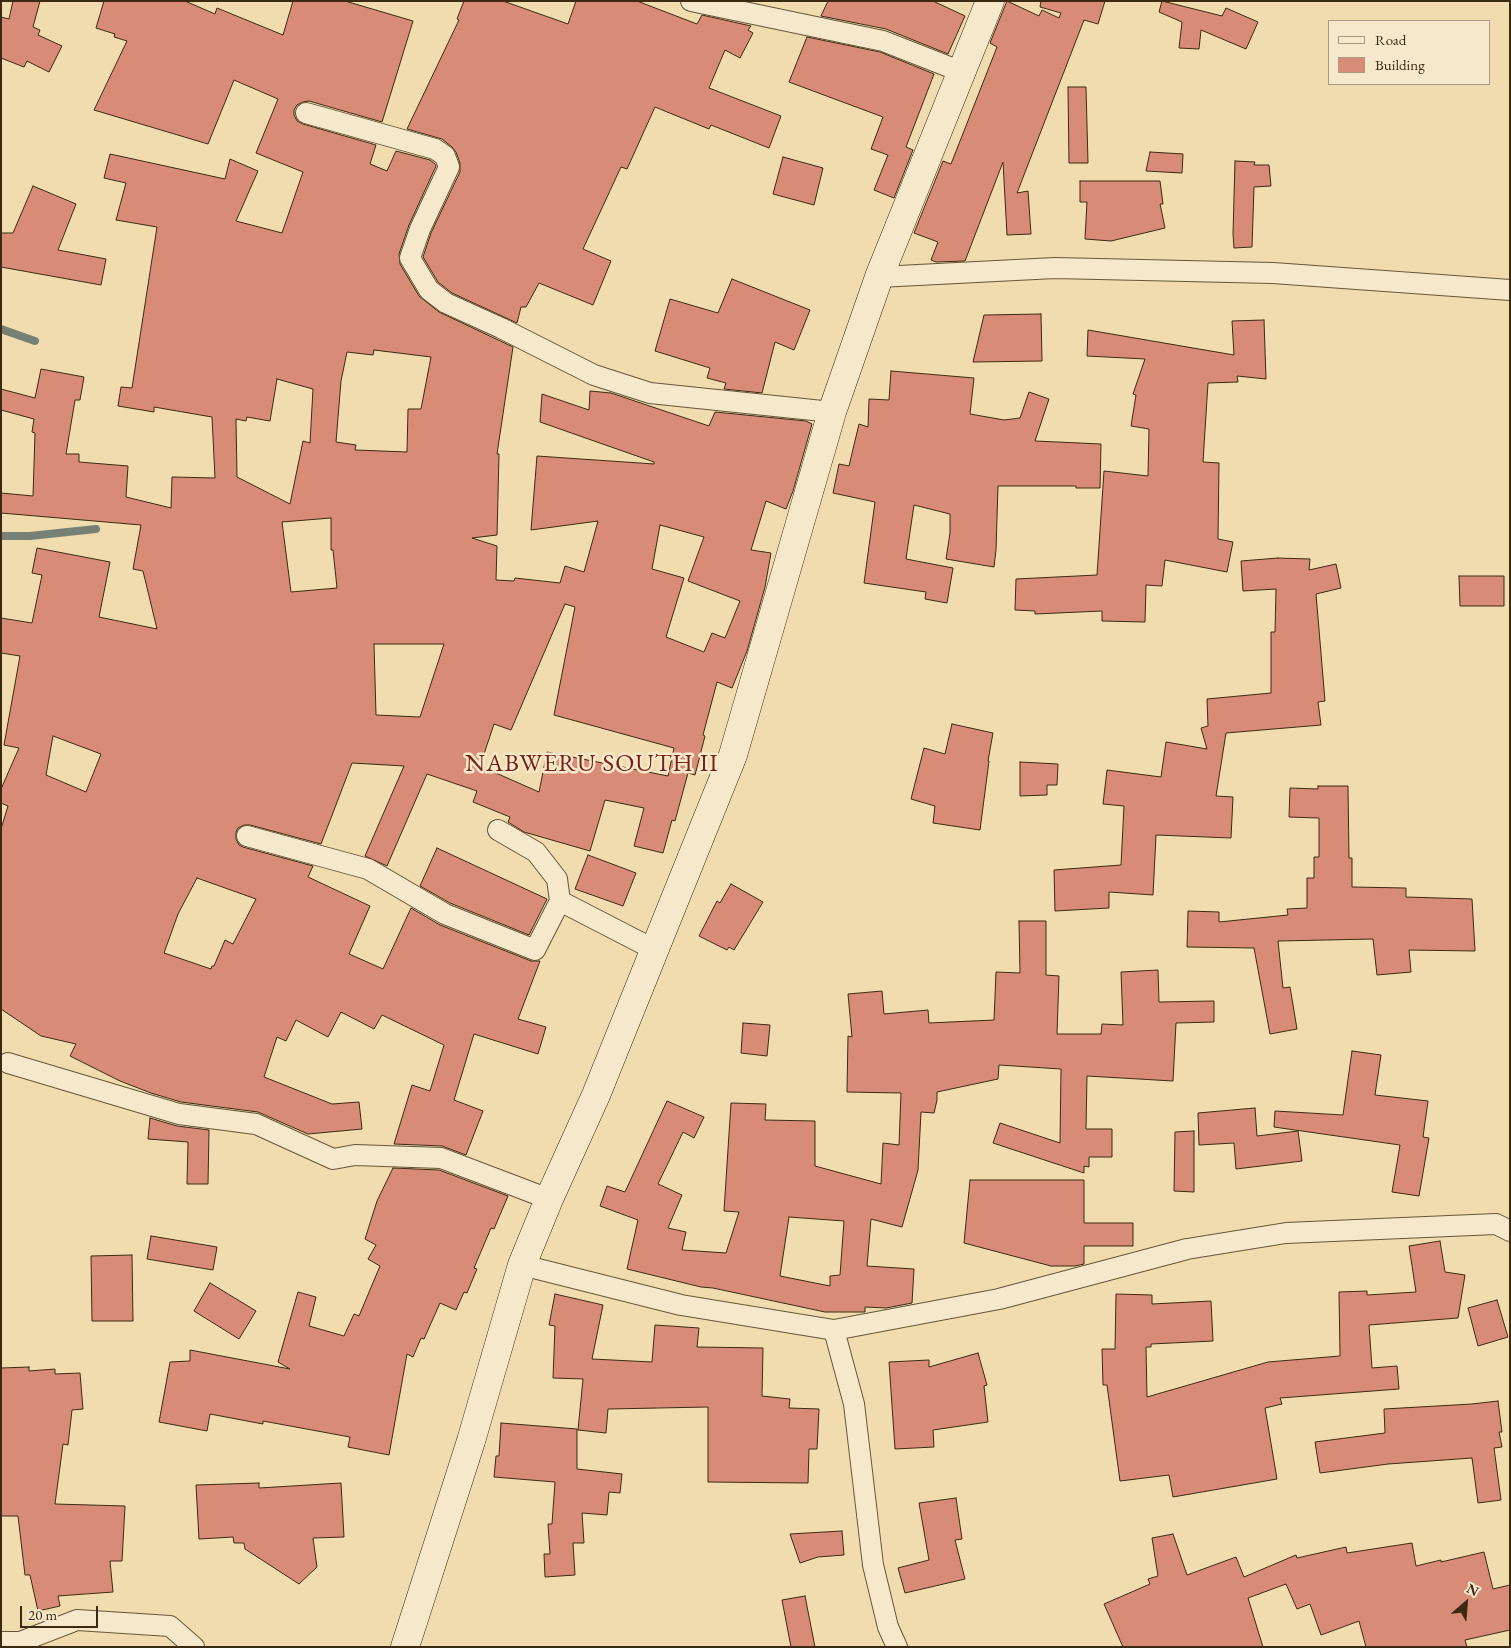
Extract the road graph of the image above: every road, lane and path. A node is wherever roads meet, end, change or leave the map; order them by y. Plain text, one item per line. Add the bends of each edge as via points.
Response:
1 (691, 1) edge
2 (990, 1) edge
3 (962, 72) junction
4 (306, 113) dead end
5 (879, 276) junction
6 (1510, 290) edge
7 (832, 412) junction
8 (498, 830) dead end
9 (247, 836) dead end
10 (560, 901) junction
11 (655, 950) junction
12 (8, 1063) dead end
13 (549, 1199) junction
14 (1510, 1231) edge
15 (522, 1265) junction
16 (834, 1330) junction
17 (1, 1642) edge
18 (194, 1647) edge
19 (405, 1647) edge
20 (897, 1647) edge

1 - 3 street via 883,41
2 - 3 street
3 - 5 street
4 - 7 street via 435,149 446,156 448,168 410,258 429,290 446,303 594,376 650,393
5 - 6 street via 1055,268 1253,272
5 - 7 street
7 - 11 street via 733,755
8 - 10 street via 536,852 557,879
9 - 10 street via 368,869 445,914 535,950
10 - 11 street
11 - 13 street via 596,1095
12 - 13 street via 179,1114 256,1124 333,1160 356,1155 441,1158
13 - 15 street
14 - 16 street via 1496,1224 1286,1233 1187,1249 1000,1299
15 - 16 street via 681,1305
15 - 19 street via 471,1441
16 - 20 street via 854,1404 873,1565 888,1627
17 - 18 street via 20,1642 77,1620 170,1626

